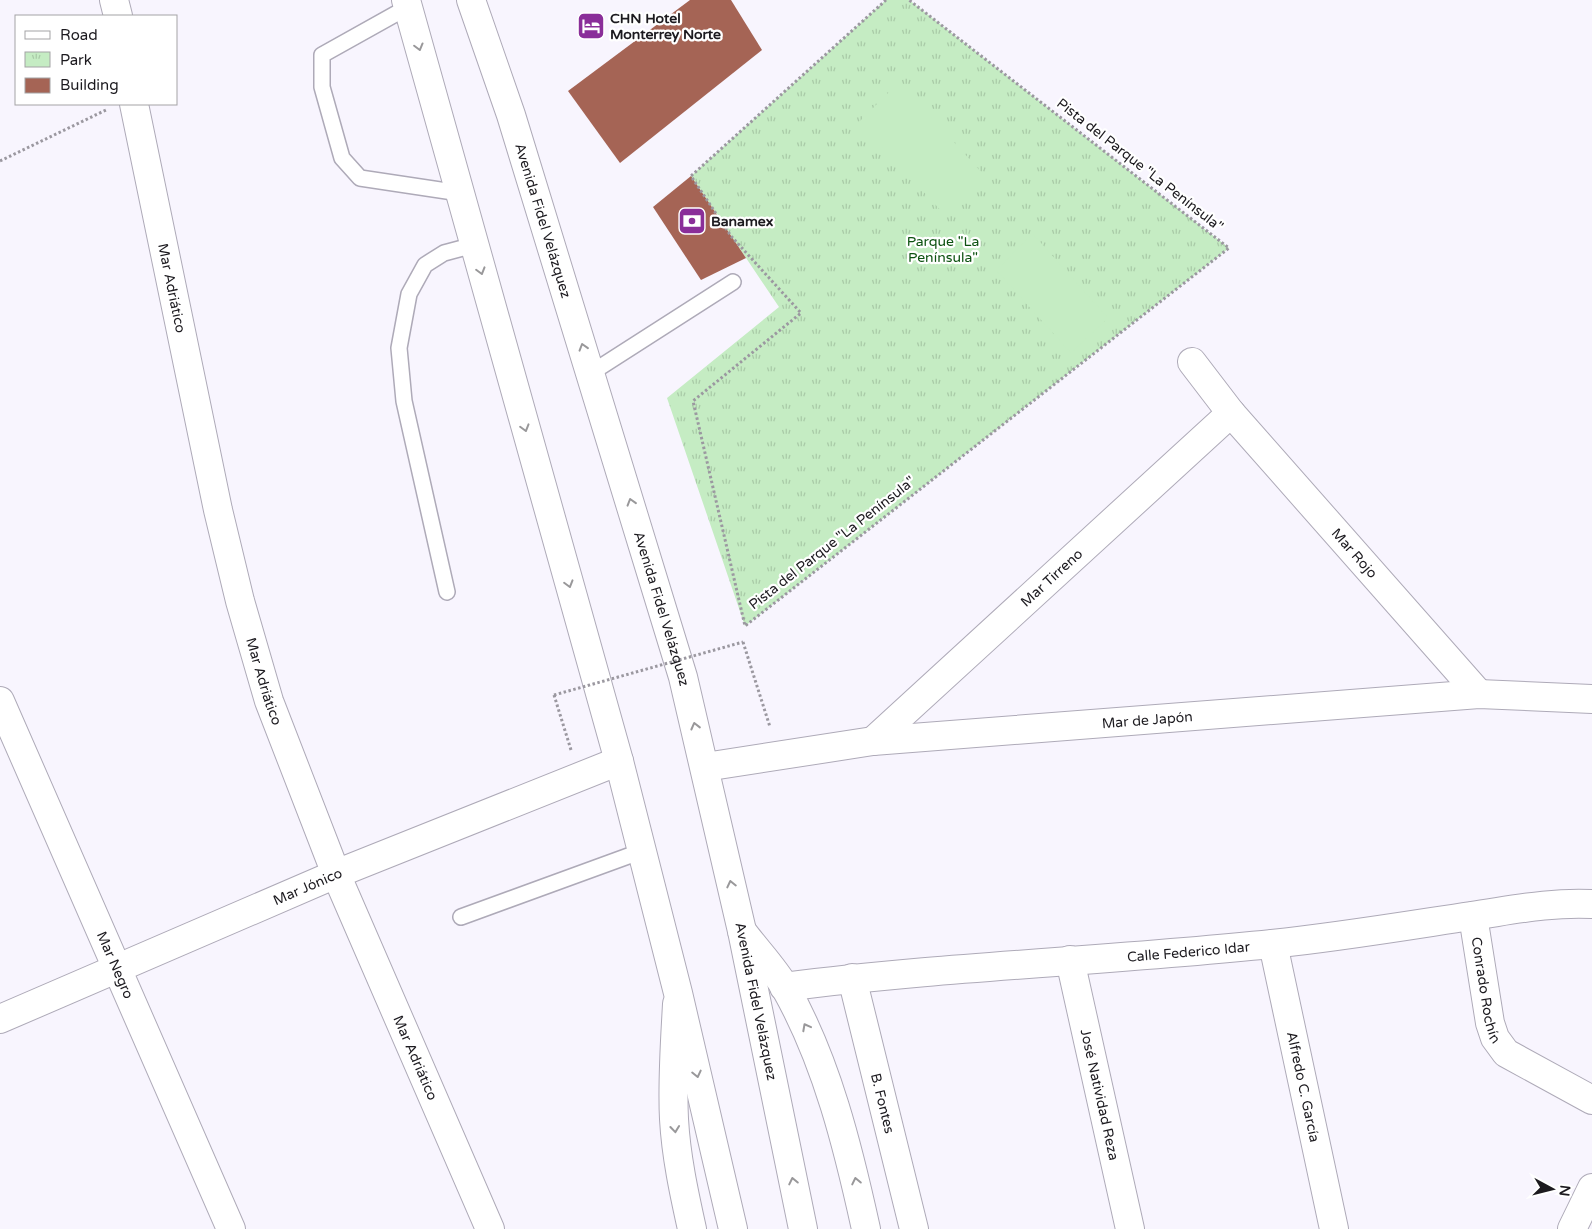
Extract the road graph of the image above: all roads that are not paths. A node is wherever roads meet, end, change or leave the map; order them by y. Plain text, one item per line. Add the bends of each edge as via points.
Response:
1 (114, 0) edge
2 (471, 0) edge
3 (407, 4) edge
4 (118, 15) edge
5 (123, 106) edge
6 (460, 193) junction
7 (474, 245) junction
8 (733, 282) dead end
9 (1192, 362) dead end
10 (592, 373) junction
11 (1231, 413) junction
12 (447, 592) dead end
13 (1479, 694) junction
14 (0, 700) edge
15 (1592, 700) edge
16 (873, 740) junction
17 (619, 761) junction
18 (705, 767) junction
19 (642, 851) junction
20 (336, 874) junction
21 (1592, 904) edge
22 (1473, 916) junction
23 (461, 917) dead end
24 (742, 932) junction
25 (1273, 944) junction
26 (1070, 960) junction
27 (117, 968) junction
28 (852, 978) junction
29 (784, 986) junction
30 (678, 993) junction
31 (0, 1019) edge
32 (1592, 1100) edge
33 (1592, 1188) edge
34 (230, 1229) edge
35 (490, 1229) edge
36 (692, 1229) edge
37 (733, 1229) edge
38 (803, 1229) edge
39 (866, 1229) edge
40 (914, 1229) edge
41 (1130, 1229) edge
42 (1334, 1229) edge
43 (1572, 1229) edge

1 - 4 main road
10 -> 2 main road, Avenida Fidel Velázquez via 512,115
3 -> 6 main road
3 - 6 lane via 322,55 322,87 342,158 360,178
5 - 20 main road, Mar Adriático via 240,601 269,701
6 - 7 main road
7 - 12 lane via 431,260 420,272 409,294 399,348 404,401
7 -> 17 main road
8 - 10 lane
9 - 11 main road, Mar Rojo
18 -> 10 main road, Avenida Fidel Velázquez via 683,677
11 - 13 main road, Mar Rojo
11 - 16 main road, Mar Tirreno
13 - 15 main road, Mar de Japón
13 - 16 main road, Mar de Japón
14 - 27 main road, Mar Negro
16 - 18 main road, Mar de Japón
17 - 19 main road
17 - 20 main road, Mar Jónico
24 -> 18 main road, Avenida Fidel Velázquez
19 - 23 lane
19 - 30 main road
20 - 27 main road, Mar Jónico
20 - 35 main road, Mar Adriático
21 - 22 main road, Calle Federico Idar via 1520,907
22 - 25 main road, Calle Federico Idar
22 - 32 main road, Conrado Rochín via 1490,1023 1499,1045 1506,1053
24 - 29 main road
38 -> 24 main road, Avenida Fidel Velázquez
25 - 26 main road, Calle Federico Idar
25 - 42 main road, Alfredo C. García
26 - 28 main road, Calle Federico Idar
26 - 41 main road, José Natividad Reza
27 - 31 main road, Mar Jónico
27 - 34 main road, Mar Negro
28 - 29 main road, Calle Federico Idar
28 - 40 main road, B. Fontes
39 -> 29 main road via 852,1166 813,1043
30 -> 36 main road via 674,1121 680,1174
30 -> 37 main road
33 - 43 main road

